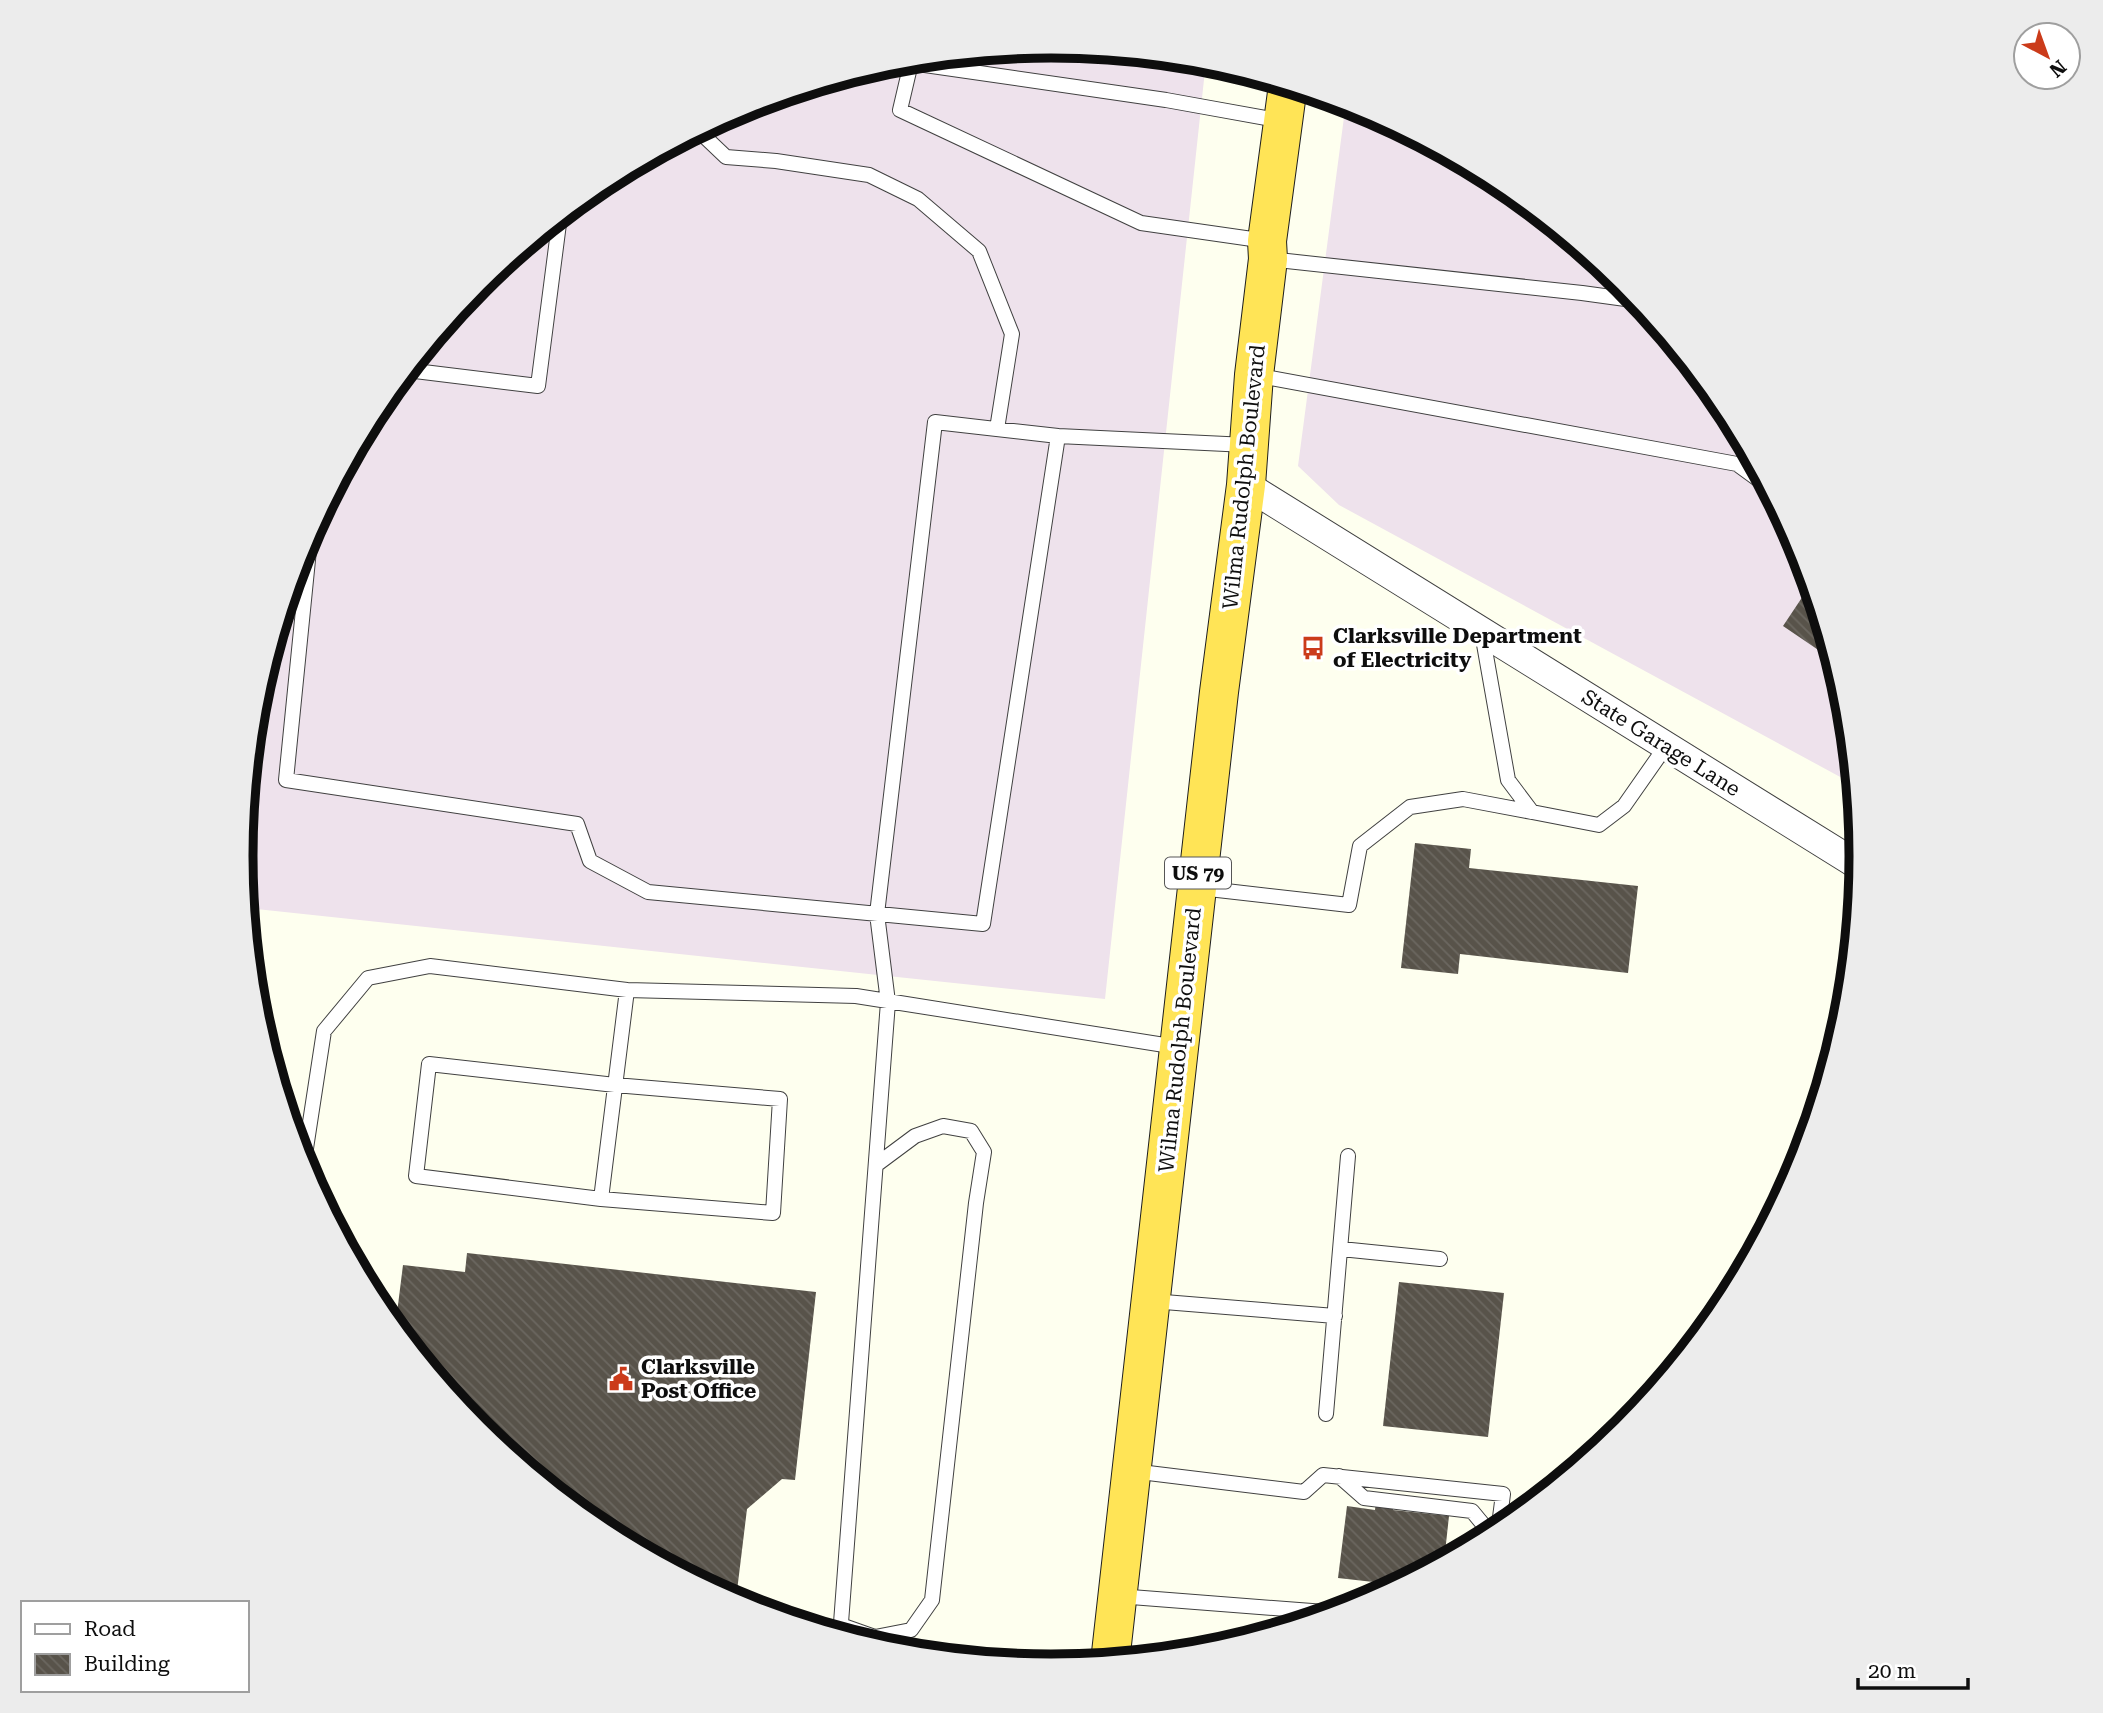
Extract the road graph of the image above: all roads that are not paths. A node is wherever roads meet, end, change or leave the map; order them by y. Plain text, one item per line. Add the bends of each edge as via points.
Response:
1 (936, 67) edge
2 (909, 71) edge
3 (1286, 103) edge
4 (705, 137) edge
5 (558, 228) edge
6 (1268, 250) junction
7 (1622, 299) edge
8 (417, 371) edge
9 (1254, 375) junction
10 (996, 429) junction
11 (1058, 436) junction
12 (1249, 445) junction
13 (1753, 476) edge
14 (1246, 485) junction
15 (307, 569) edge
16 (1481, 632) junction
17 (1666, 746) junction
18 (1532, 812) junction
19 (1850, 860) edge
20 (1197, 888) junction
21 (877, 914) junction
22 (627, 990) junction
23 (887, 1002) junction
24 (1179, 1047) junction
25 (615, 1085) junction
26 (307, 1143) edge
27 (1348, 1156) dead end
28 (876, 1165) junction
29 (601, 1199) junction
30 (1341, 1249) junction
31 (1440, 1259) dead end
32 (1150, 1301) junction
33 (1335, 1316) junction
34 (1326, 1414) dead end
35 (1131, 1471) junction
36 (1339, 1476) junction
37 (1501, 1517) edge
38 (1485, 1527) edge
39 (1117, 1596) junction
40 (1313, 1611) edge
41 (841, 1627) edge
42 (880, 1636) edge
43 (1111, 1653) edge

1 - 3 lane via 1166,100
2 - 6 lane via 900,110 1141,223
3 - 6 highway, Wilma Rudolph Boulevard / US 79
4 - 10 lane via 726,157 869,175 918,199 979,251 1012,334
5 - 8 lane via 538,386
6 - 7 lane
6 - 9 highway, Wilma Rudolph Boulevard / US 79
9 - 12 highway, Wilma Rudolph Boulevard / US 79
9 - 13 lane via 1737,464
10 - 11 lane
10 - 21 lane via 935,422
11 - 12 lane
11 - 21 lane via 983,924
12 - 14 highway, Wilma Rudolph Boulevard / US 79
14 - 16 street, State Garage Lane
14 - 20 highway, Wilma Rudolph Boulevard / US 79
15 - 21 lane via 286,780 577,824 590,861 648,892
16 - 17 street, State Garage Lane
16 - 18 lane via 1508,780
17 - 18 lane via 1624,806 1599,825
17 - 19 street, State Garage Lane
18 - 20 lane via 1463,799 1410,807 1360,846 1349,905
20 - 24 highway, Wilma Rudolph Boulevard / US 79
21 - 23 lane
22 - 23 lane via 856,996
22 - 25 lane
22 - 26 lane via 430,966 368,978 324,1031
23 - 24 lane
23 - 28 lane
24 - 32 highway, Wilma Rudolph Boulevard / US 79
25 - 29 lane
25 - 29 lane via 780,1099 772,1213
25 - 29 lane via 429,1064 416,1176
27 - 30 lane
28 - 41 lane
28 - 42 lane via 915,1136 943,1126 971,1131 984,1152 932,1600 911,1630
30 - 31 lane
30 - 33 lane
32 - 33 lane
32 - 35 highway, Wilma Rudolph Boulevard / US 79
33 - 34 lane
35 - 36 lane via 1304,1492 1323,1475
35 - 39 highway, Wilma Rudolph Boulevard / US 79
36 - 37 lane via 1503,1494
36 - 38 lane via 1364,1498 1472,1511
39 - 40 lane
39 - 43 highway, Wilma Rudolph Boulevard / US 79

